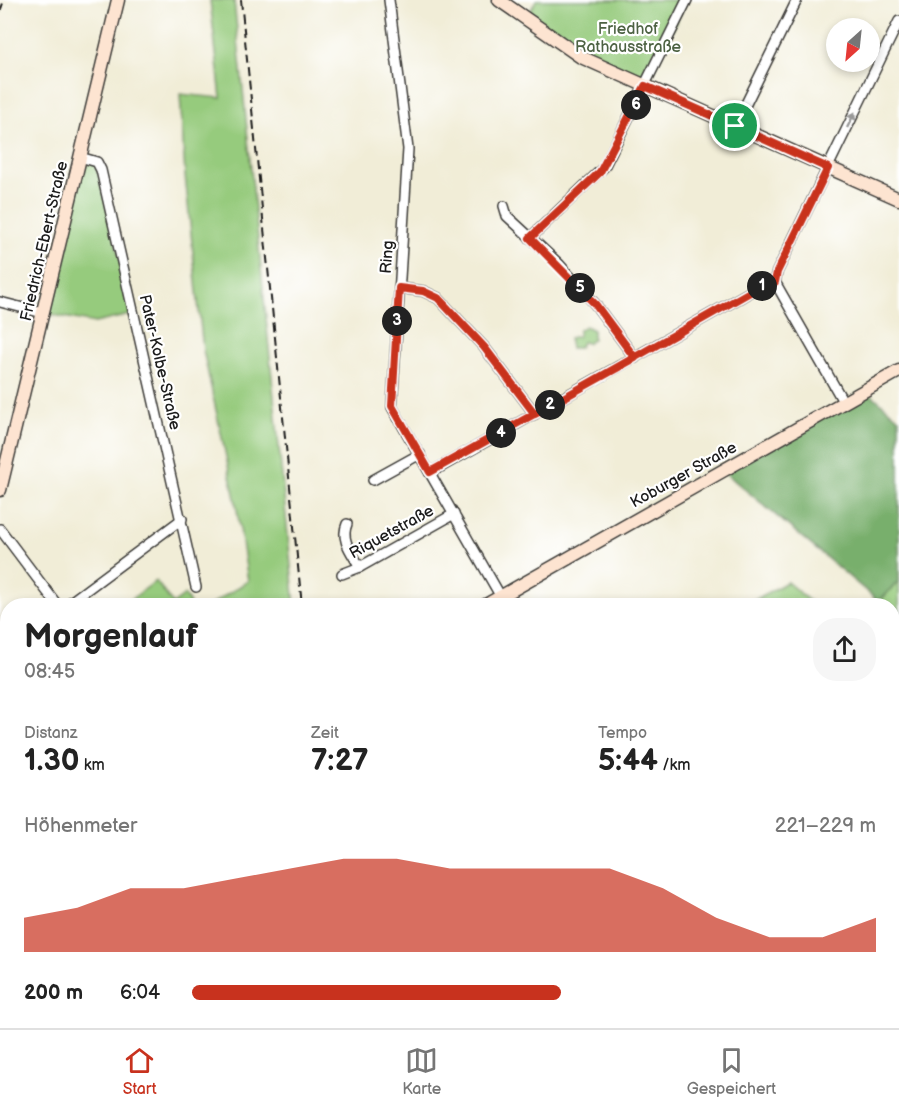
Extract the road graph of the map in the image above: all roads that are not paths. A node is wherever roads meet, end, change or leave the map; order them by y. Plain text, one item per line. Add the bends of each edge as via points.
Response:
1 (118, 0) edge
2 (389, 0) edge
3 (499, 0) edge
4 (687, 0) edge
5 (797, 0) edge
6 (899, 21) edge
7 (645, 86) junction
8 (735, 126) junction
9 (80, 157) junction
10 (828, 168) junction
11 (899, 199) edge
12 (504, 206) dead end
13 (530, 238) junction
14 (775, 282) junction
15 (399, 288) junction
16 (0, 302) edge
17 (43, 313) junction
18 (635, 358) junction
19 (899, 371) edge
20 (844, 403) junction
21 (535, 414) junction
22 (420, 454) junction
23 (430, 472) junction
24 (373, 480) dead end
25 (0, 490) edge
26 (454, 514) junction
27 (182, 519) junction
28 (348, 524) dead end
29 (0, 529) edge
30 (360, 567) junction
31 (342, 574) dead end
32 (196, 587) dead end
33 (501, 597) joint
34 (52, 598) edge
35 (76, 598) edge

1 - 9 street, Friedrich-Ebert-Straße
2 - 15 street, Ring via 408,149
3 - 7 street via 581,57
4 - 7 street
5 - 8 street
10 -> 6 street
7 - 8 street
7 - 13 street via 600,172
8 - 10 street
9 - 17 street, Friedrich-Ebert-Straße
9 - 27 street, Pater-Kolbe-Straße via 98,162 102,174
10 - 11 street
10 - 14 street
12 - 13 street via 507,216
13 - 18 street via 595,304
14 - 18 street via 757,288
14 - 20 street
15 - 21 street via 423,291 438,298 484,347
15 - 22 street, Ring via 392,406
16 - 17 street
17 - 25 street, Friedrich-Ebert-Straße
18 - 21 street
19 - 20 street, Koburger Straße
20 - 33 street, Koburger Straße
21 - 23 street
22 - 23 street, Ring
22 - 24 street
23 - 26 street, Ring
26 - 30 street, Riquetstraße
26 - 33 street, Ring
27 - 32 street, Pater-Kolbe-Straße
27 - 35 street
28 - 30 street via 347,544
29 - 34 street
30 - 31 street, Riquetstraße

